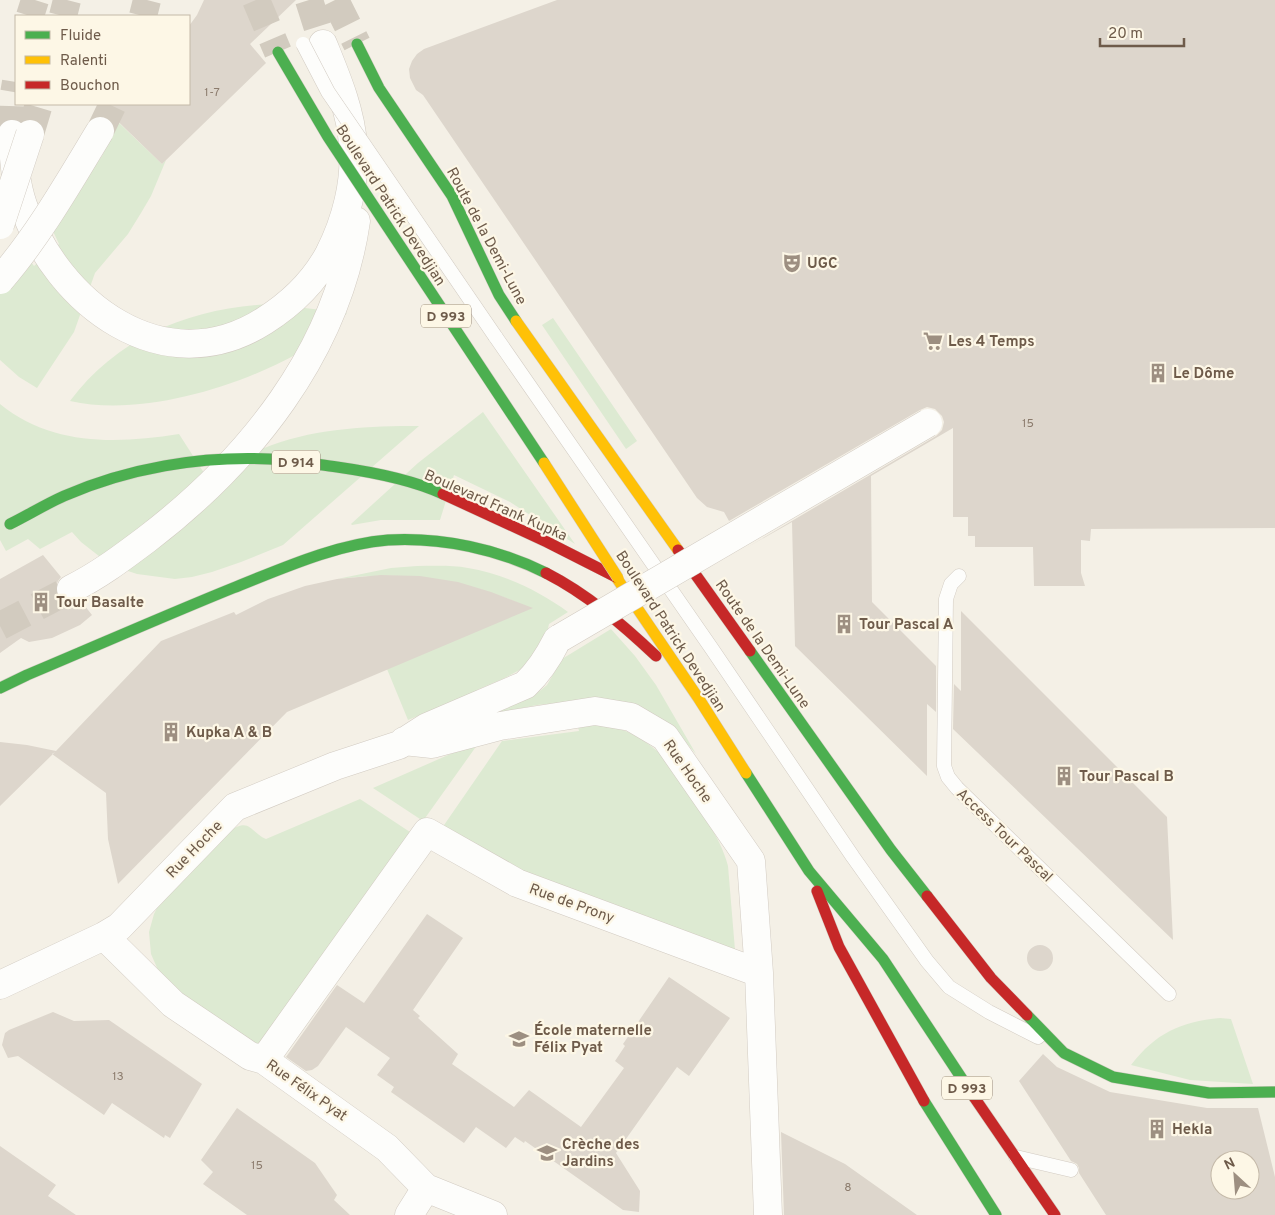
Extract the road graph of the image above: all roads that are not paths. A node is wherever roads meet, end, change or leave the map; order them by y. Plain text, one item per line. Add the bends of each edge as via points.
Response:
1 (313, 44) joint
2 (357, 44) tunnel mouth
3 (278, 52) tunnel mouth
4 (100, 131) tunnel mouth
5 (0, 225) edge
6 (347, 232) junction
7 (0, 280) edge
8 (928, 423) dead end
9 (10, 524) dead end
10 (736, 532) dead end
11 (686, 562) junction
12 (959, 576) dead end
13 (618, 578) junction
14 (71, 589) tunnel mouth
15 (0, 688) edge
16 (699, 699) junction
17 (404, 741) junction
18 (809, 871) junction
19 (104, 936) junction
20 (759, 973) junction
21 (0, 985) edge
22 (1169, 994) dead end
23 (1064, 1053) junction
24 (264, 1060) junction
25 (1275, 1092) edge
26 (1013, 1157) junction
27 (1071, 1170) dead end
28 (426, 1188) junction
29 (409, 1215) edge
30 (493, 1215) edge
31 (768, 1215) edge
32 (996, 1215) edge
33 (1055, 1215) edge

1 - 6 street via 344,102 353,144 358,203
1 - 23 lane, bridge via 328,92 927,961 949,988
2 - 11 main road, Route de la Demi-Lune via 379,88 452,196 507,309
3 - 13 main road, Boulevard Patrick Devedjian / D 993, bridge via 328,137
4 - 7 street, bridge via 55,205
5 - 6 street, bridge via 21,134 14,162 18,188 23,205 48,255 74,290 103,315 133,332 185,344 238,335 272,316 308,285 334,243
6 - 14 street via 343,275 326,324 306,365 255,437 172,520 124,556
8 - 17 street, Rue Hoche, bridge via 560,638 539,671 524,685 427,727
9 - 13 main road, Boulevard Frank Kupka / D 914 via 64,496 120,476 174,464 230,459 298,462 365,471 439,492
10 - 11 lane
11 - 23 main road, Route de la Demi-Lune via 891,850 990,978
12 - 22 lane, Access Tour Pascal via 951,584 946,599 944,766 948,777
13 - 16 main road, Boulevard Patrick Devedjian / D 993
15 - 16 main road via 239,586 338,551 370,543 424,540 497,552 568,583 629,630
16 - 18 main road, Boulevard Patrick Devedjian / D 993
17 - 19 street, Rue Hoche via 235,807 119,927
17 - 20 street, Rue Hoche via 432,744 500,726 595,711 631,717 665,737 750,861
18 - 26 main road, Boulevard Patrick Devedjian / D 993 via 883,959
18 - 32 main road via 839,947 932,1117
19 - 21 street, Rue Hoche
19 - 24 street, Rue Félix Pyat via 173,1004 250,1056
20 - 24 street, Rue de Prony via 518,882 426,832
20 - 31 street
23 - 25 main road, Route de la Demi-Lune via 1113,1077 1209,1093
24 - 28 street, Rue Félix Pyat via 387,1148
26 - 27 lane
26 - 33 main road, Boulevard Patrick Devedjian / D 993
28 - 29 street
28 - 30 street, Rue Félix Pyat

